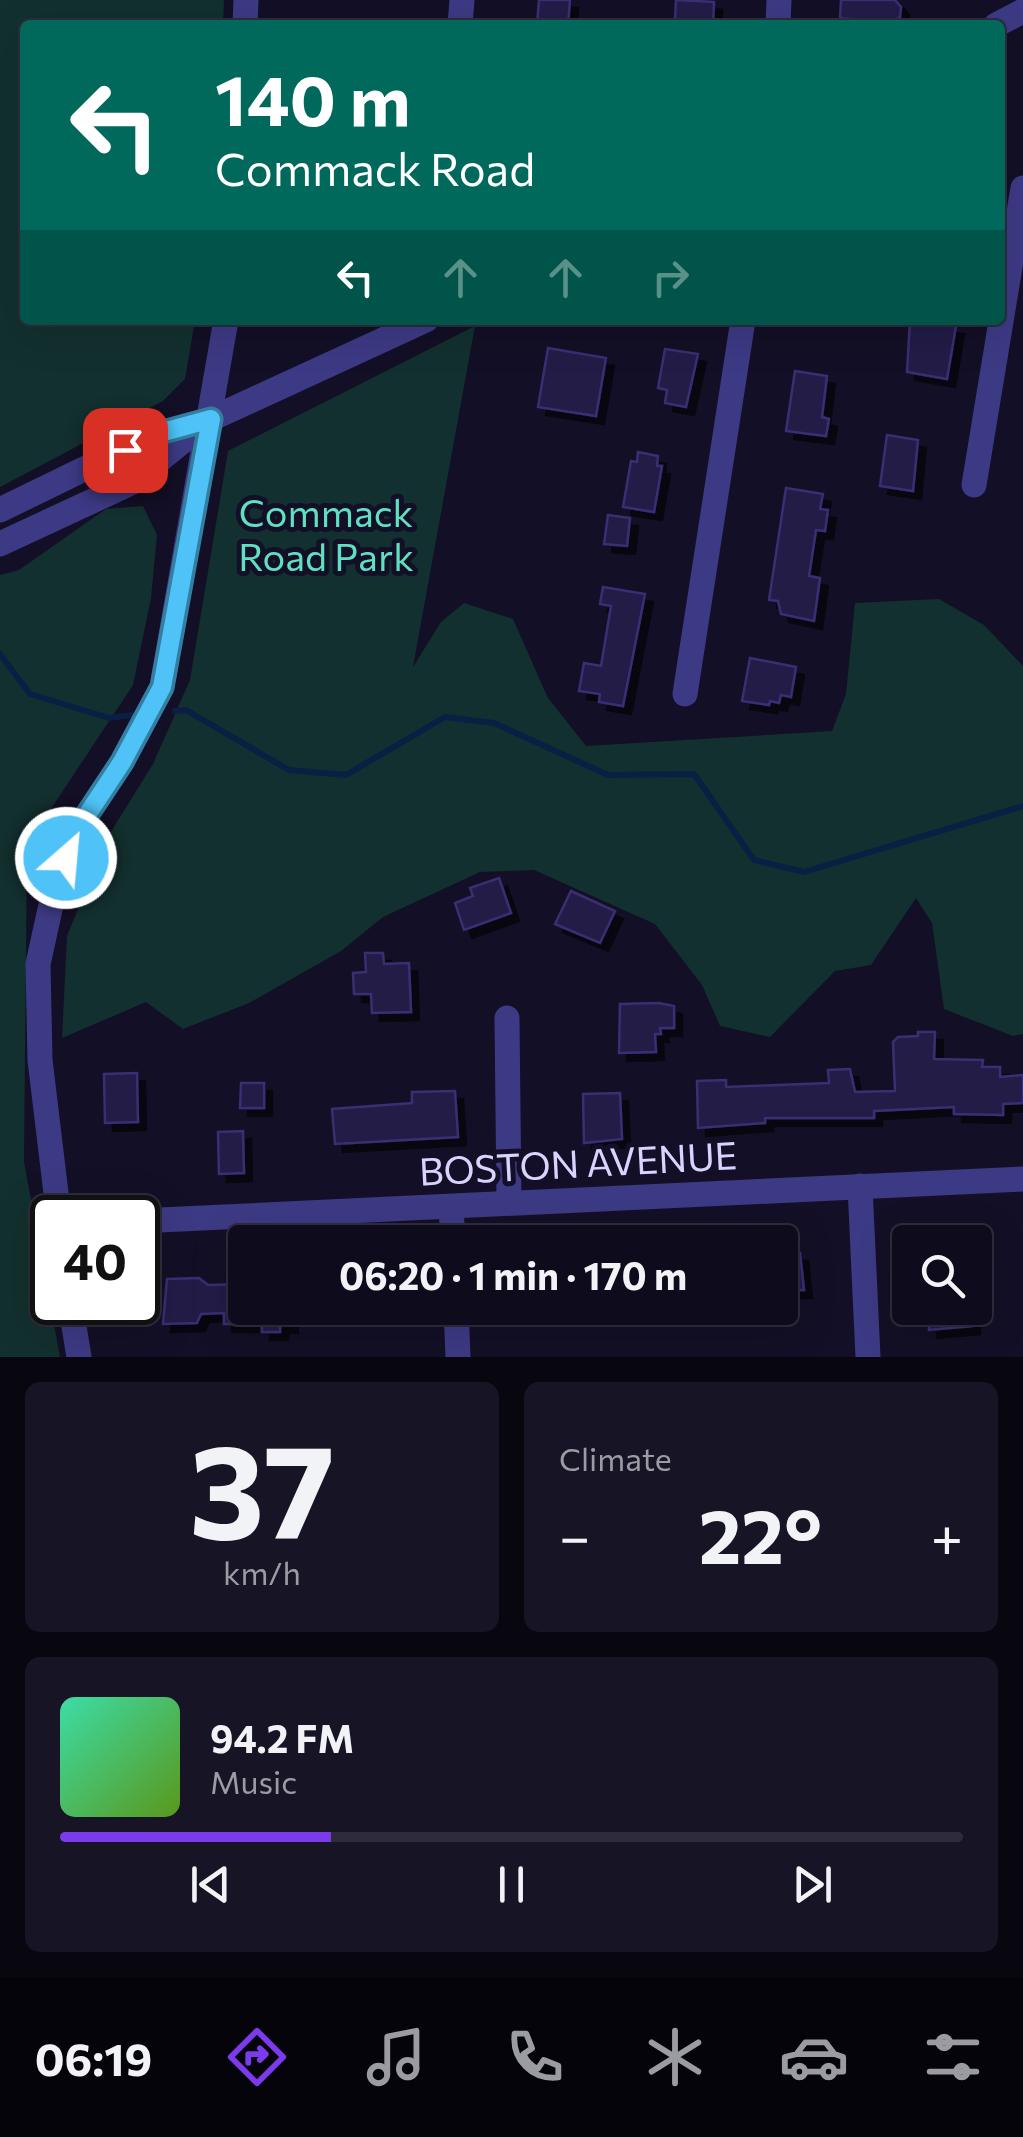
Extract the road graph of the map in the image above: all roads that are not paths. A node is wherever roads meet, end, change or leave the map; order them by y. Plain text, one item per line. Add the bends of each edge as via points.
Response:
1 (1023, 188) edge
2 (1005, 297) edge
3 (225, 325) edge
4 (415, 325) edge
5 (742, 325) edge
6 (1000, 325) edge
7 (211, 419) junction
8 (974, 485) dead end
9 (0, 510) edge
10 (0, 544) edge
11 (685, 694) dead end
12 (507, 1018) dead end
13 (1023, 1179) edge
14 (860, 1186) junction
15 (56, 1195) edge
16 (508, 1202) junction
17 (451, 1208) junction
18 (160, 1220) edge
19 (452, 1225) edge
20 (74, 1325) edge
21 (457, 1325) edge
22 (79, 1357) edge
23 (458, 1357) edge
24 (868, 1357) edge

1 - 2 street
3 - 7 street
4 - 7 street
5 - 11 street
6 - 8 street
7 - 9 street via 156,434
7 - 10 street via 131,482
7 - 15 street via 162,687 75,833 38,964 40,1060
12 - 16 street
13 - 14 street, BOSTON AVENUE
14 - 16 street, BOSTON AVENUE
14 - 24 street
16 - 17 street, BOSTON AVENUE
17 - 18 street, BOSTON AVENUE
17 - 19 street
20 - 22 street
21 - 23 street

